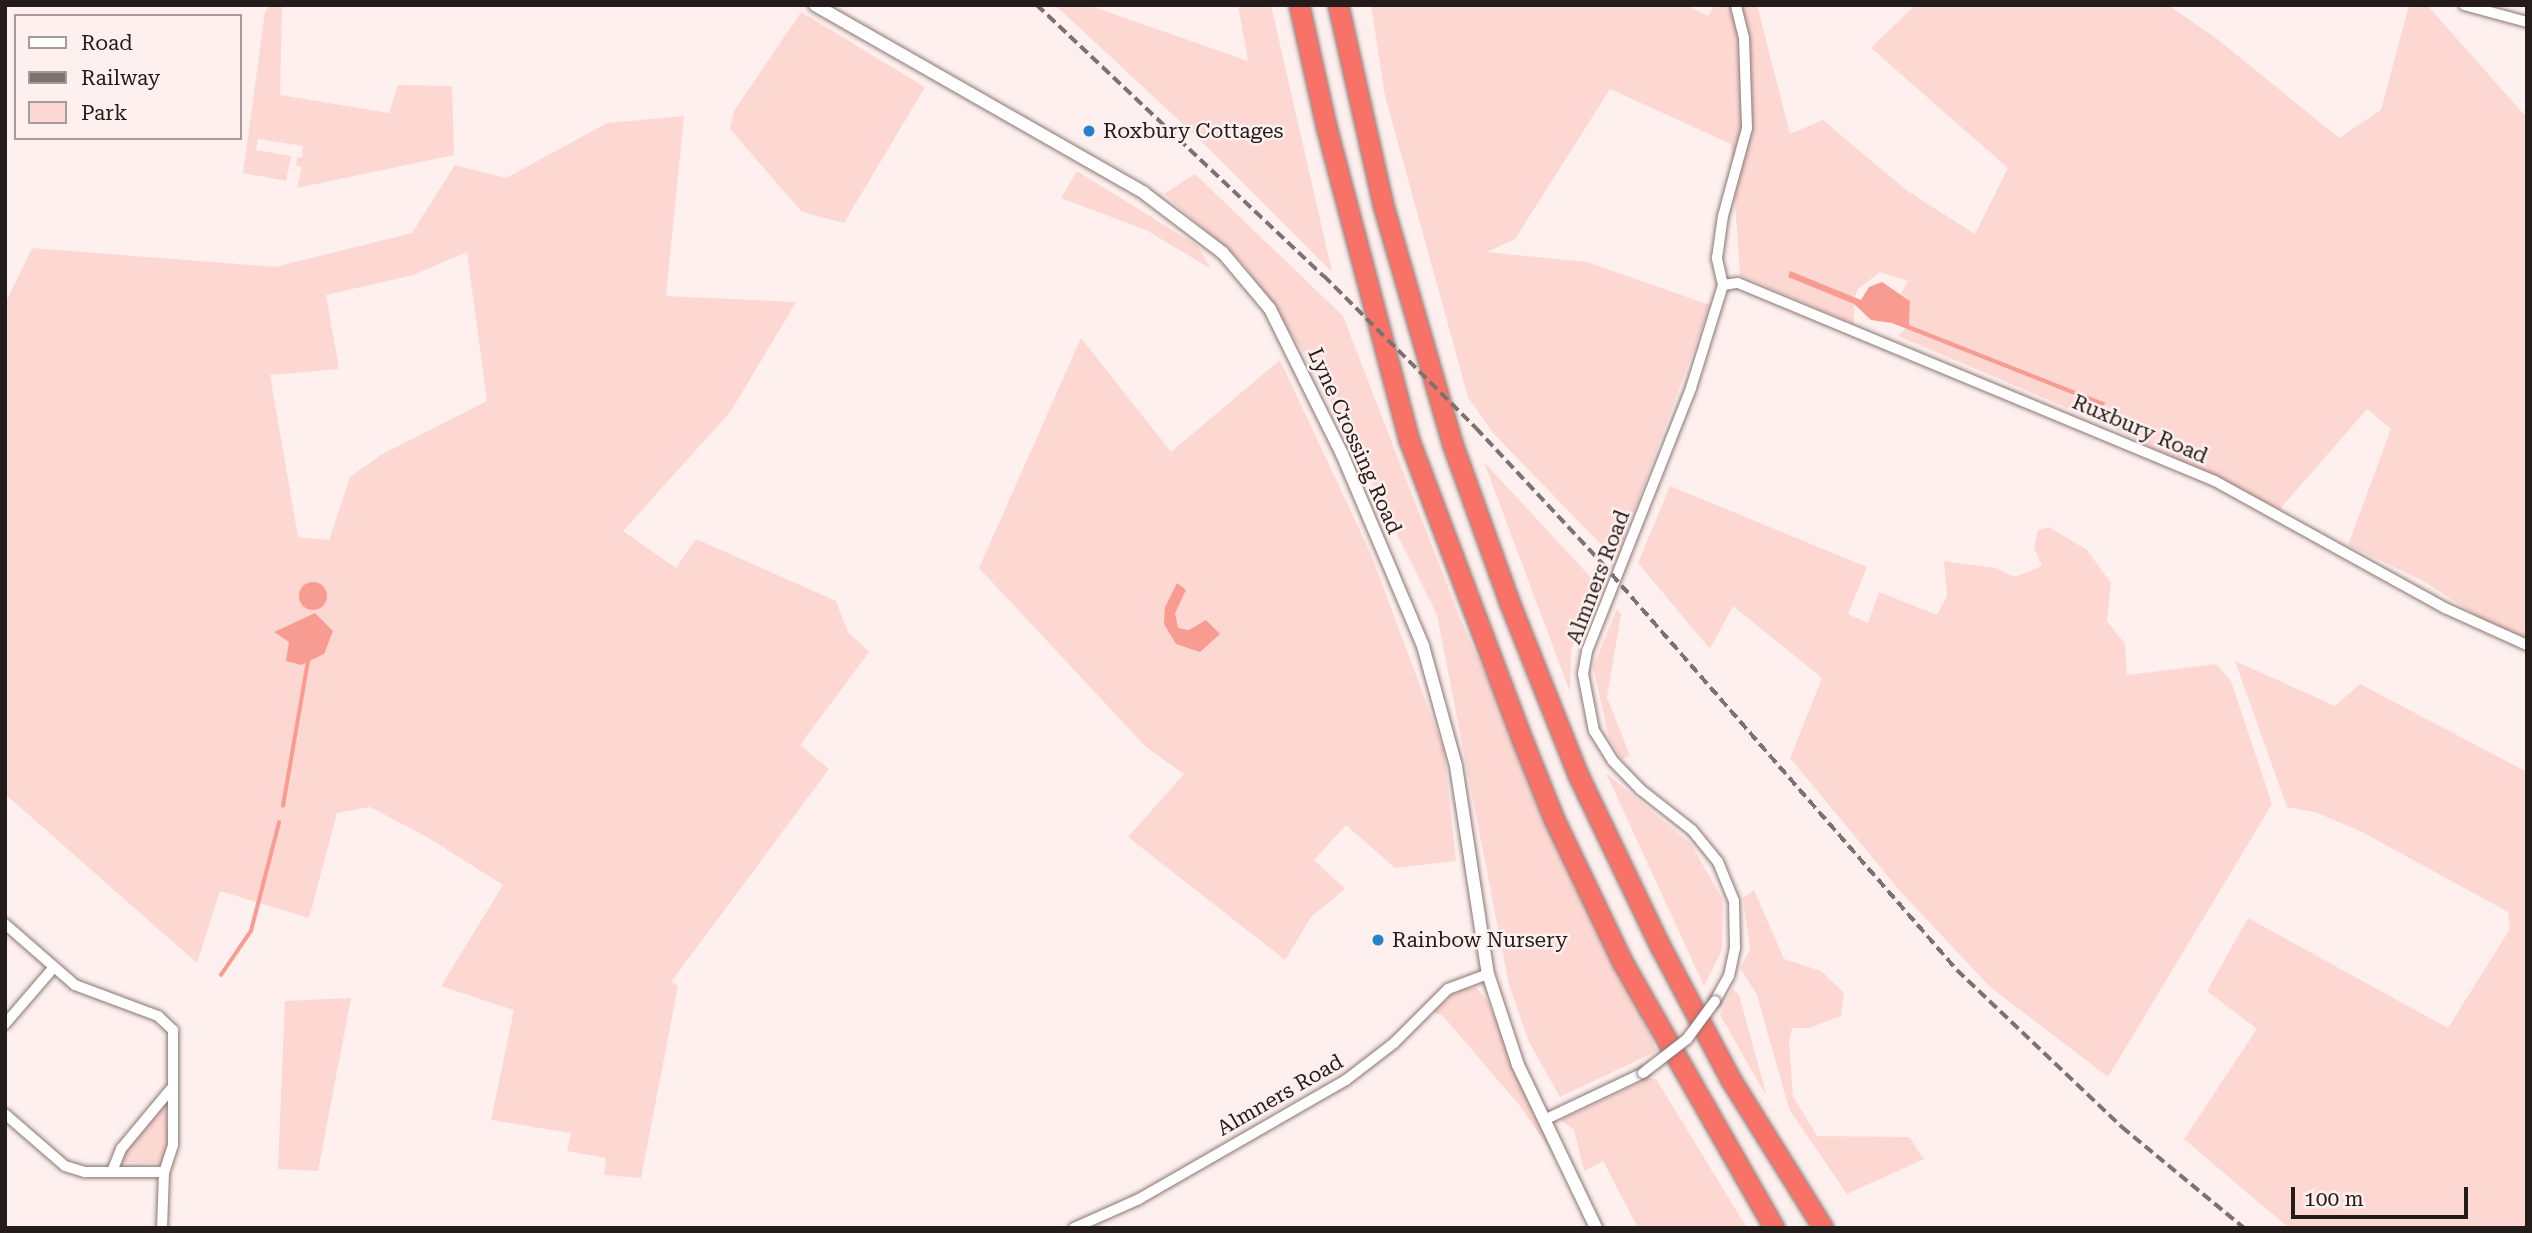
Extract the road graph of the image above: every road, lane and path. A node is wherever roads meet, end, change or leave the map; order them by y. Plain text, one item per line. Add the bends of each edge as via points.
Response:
1 (815, 5) edge
2 (1299, 5) edge
3 (1338, 5) edge
4 (1736, 5) edge
5 (2464, 5) edge
6 (2527, 22) edge
7 (1723, 285) junction
8 (2527, 645) edge
9 (5, 924) edge
10 (54, 967) junction
11 (1488, 974) junction
12 (5, 1024) edge
13 (172, 1088) junction
14 (5, 1114) edge
15 (1544, 1120) junction
16 (113, 1169) junction
17 (164, 1172) junction
18 (162, 1228) edge
19 (1074, 1228) edge
20 (1596, 1228) edge
21 (1774, 1228) edge
22 (1823, 1228) edge

1 - 11 street, Lyne Crossing Road via 1143,193 1223,253 1269,309 1342,454 1440,698 1456,766
2 - 21 highway via 1409,440 1524,744 1554,819 1623,963
3 - 22 highway via 1383,205 1452,443 1514,616 1578,775 1660,946 1731,1080
4 - 7 street via 1744,38 1747,128 1723,216 1717,258
5 - 6 street
7 - 8 street, Ruxbury Road via 1738,283 2215,481 2445,608
7 - 15 street, Almners Road, bridge via 1692,388 1587,651 1583,674 1594,731 1613,761 1692,830 1718,862 1734,901 1735,947 1729,976 1687,1040 1643,1073
9 - 10 street
10 - 12 street
10 - 13 street via 82,990 158,1016 173,1030
11 - 15 street, Lyne Crossing Road via 1518,1065
11 - 19 street, Almners Road via 1448,989 1388,1049 1346,1080 1139,1199
13 - 16 street via 121,1149
13 - 17 street via 172,1160
14 - 16 street via 65,1166 85,1172
15 - 20 street, Lyne Crossing Road
16 - 17 street
17 - 18 street

